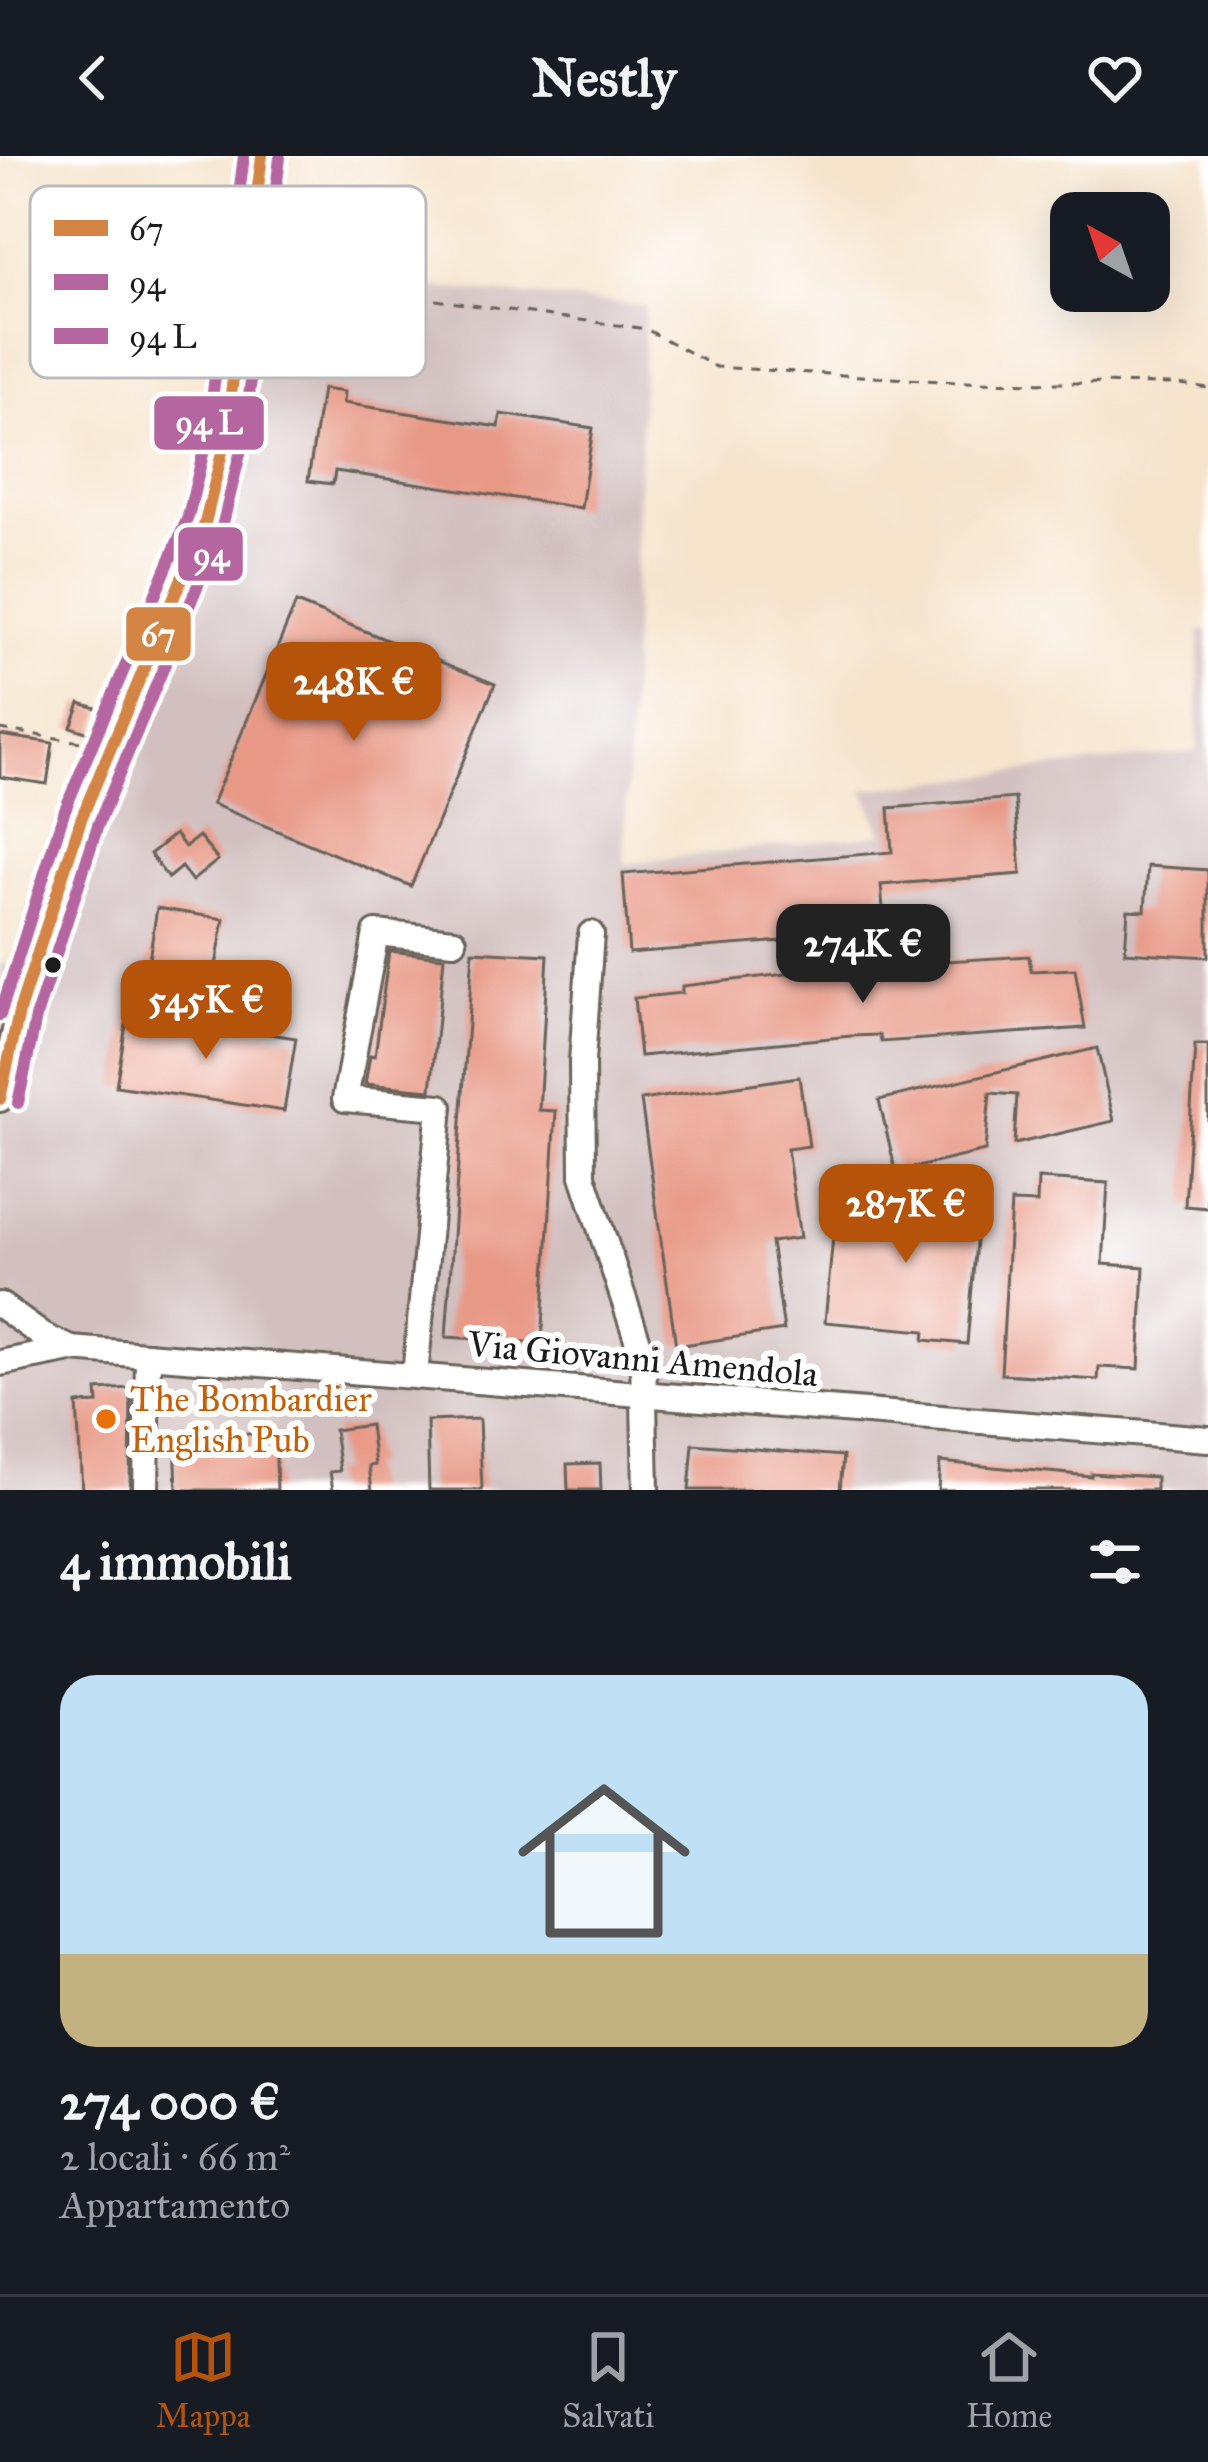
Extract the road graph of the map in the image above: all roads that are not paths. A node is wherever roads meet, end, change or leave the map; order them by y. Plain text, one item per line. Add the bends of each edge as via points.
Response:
1 (262, 156) edge
2 (258, 186) edge
3 (233, 378) edge
4 (591, 934) dead end
5 (454, 941) dead end
6 (0, 1099) edge
7 (0, 1305) edge
8 (71, 1348) junction
9 (148, 1354) junction
10 (0, 1364) edge
11 (415, 1376) junction
12 (647, 1394) junction
13 (1208, 1438) edge
14 (146, 1490) edge
15 (646, 1490) edge

1 - 2 street
3 - 6 street via 205,523 81,819 34,959
4 - 12 street via 583,1177 644,1358
5 - 11 street via 376,933 345,1099 440,1107
7 - 8 street, Via Giovanni Amendola
8 - 9 street, Via Giovanni Amendola
8 - 10 street, Via Giovanni Amendola
9 - 11 street, Via Giovanni Amendola
9 - 14 street
11 - 12 street, Via Giovanni Amendola
12 - 13 street, Via Giovanni Amendola
12 - 15 street

